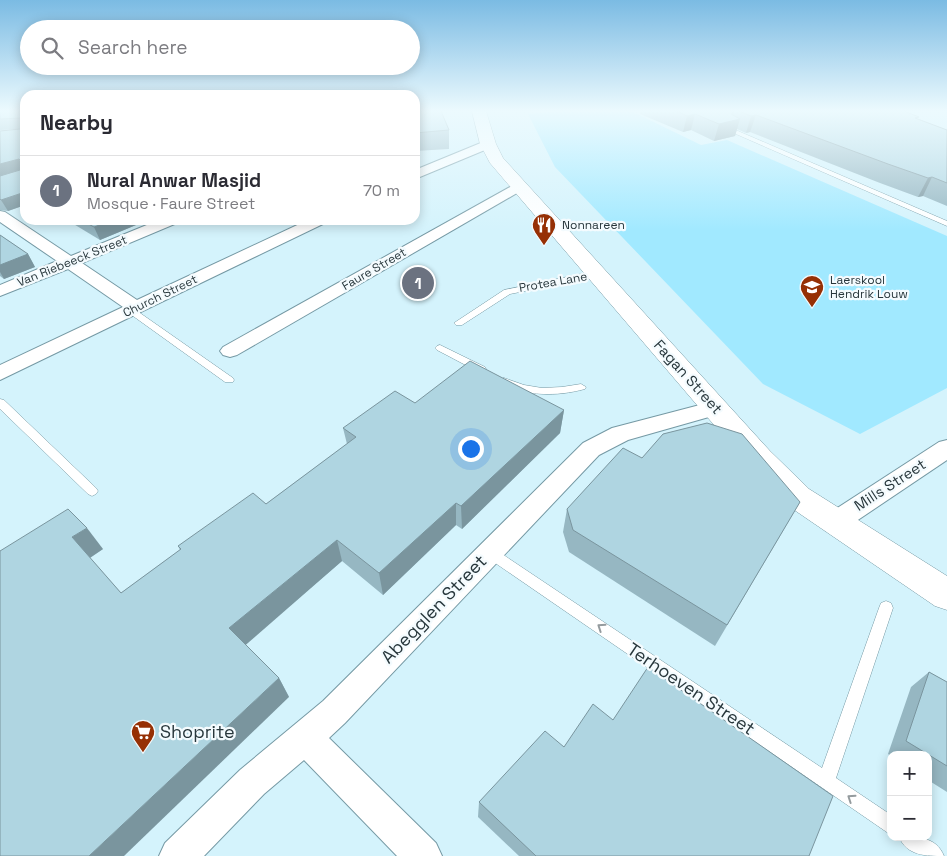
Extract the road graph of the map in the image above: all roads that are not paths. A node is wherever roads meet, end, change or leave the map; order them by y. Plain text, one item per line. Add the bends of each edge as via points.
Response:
1 (472, 151) edge
2 (491, 151) edge
3 (779, 151) edge
4 (420, 173) edge
5 (519, 186) junction
6 (0, 215) edge
7 (947, 224) edge
8 (160, 225) edge
9 (310, 225) edge
10 (69, 262) junction
11 (597, 274) junction
12 (0, 291) edge
13 (134, 309) junction
14 (458, 323) dead end
15 (440, 348) dead end
16 (230, 351) dead end
17 (0, 373) edge
18 (229, 380) dead end
19 (581, 387) dead end
20 (0, 403) edge
21 (716, 408) junction
22 (947, 448) edge
23 (92, 491) dead end
24 (834, 523) junction
25 (490, 552) junction
26 (947, 595) edge
27 (886, 608) dead end
28 (305, 737) junction
29 (826, 781) junction
30 (887, 823) edge
31 (914, 841) edge
32 (178, 856) edge
33 (423, 856) edge
34 (935, 856) edge

1 - 4 street
2 - 5 street, Fagan Street
3 - 7 lane
5 - 11 street, Fagan Street
5 - 16 street, Faure Street
6 - 10 street
8 - 10 street, Van Riebeeck Street
9 - 13 street, Church Street
10 - 12 street, Van Riebeeck Street
10 - 13 street
11 - 14 lane, Protea Lane via 507,292
11 - 21 street, Fagan Street
13 - 17 street, Church Street
13 - 18 lane via 136,314
15 - 19 lane via 509,384 553,392
20 - 23 lane
21 - 24 street, Fagan Street via 798,497
21 - 25 street, Abegglen Street via 620,434 590,449
22 - 24 street, Mills Street
24 - 26 street, Fagan Street
25 - 28 street, Abegglen Street via 334,712
29 -> 25 lane, Terhoeven Street
27 - 29 lane
28 - 32 street, Abegglen Street via 252,782
28 - 33 street
30 -> 29 lane, Terhoeven Street
31 - 34 lane

